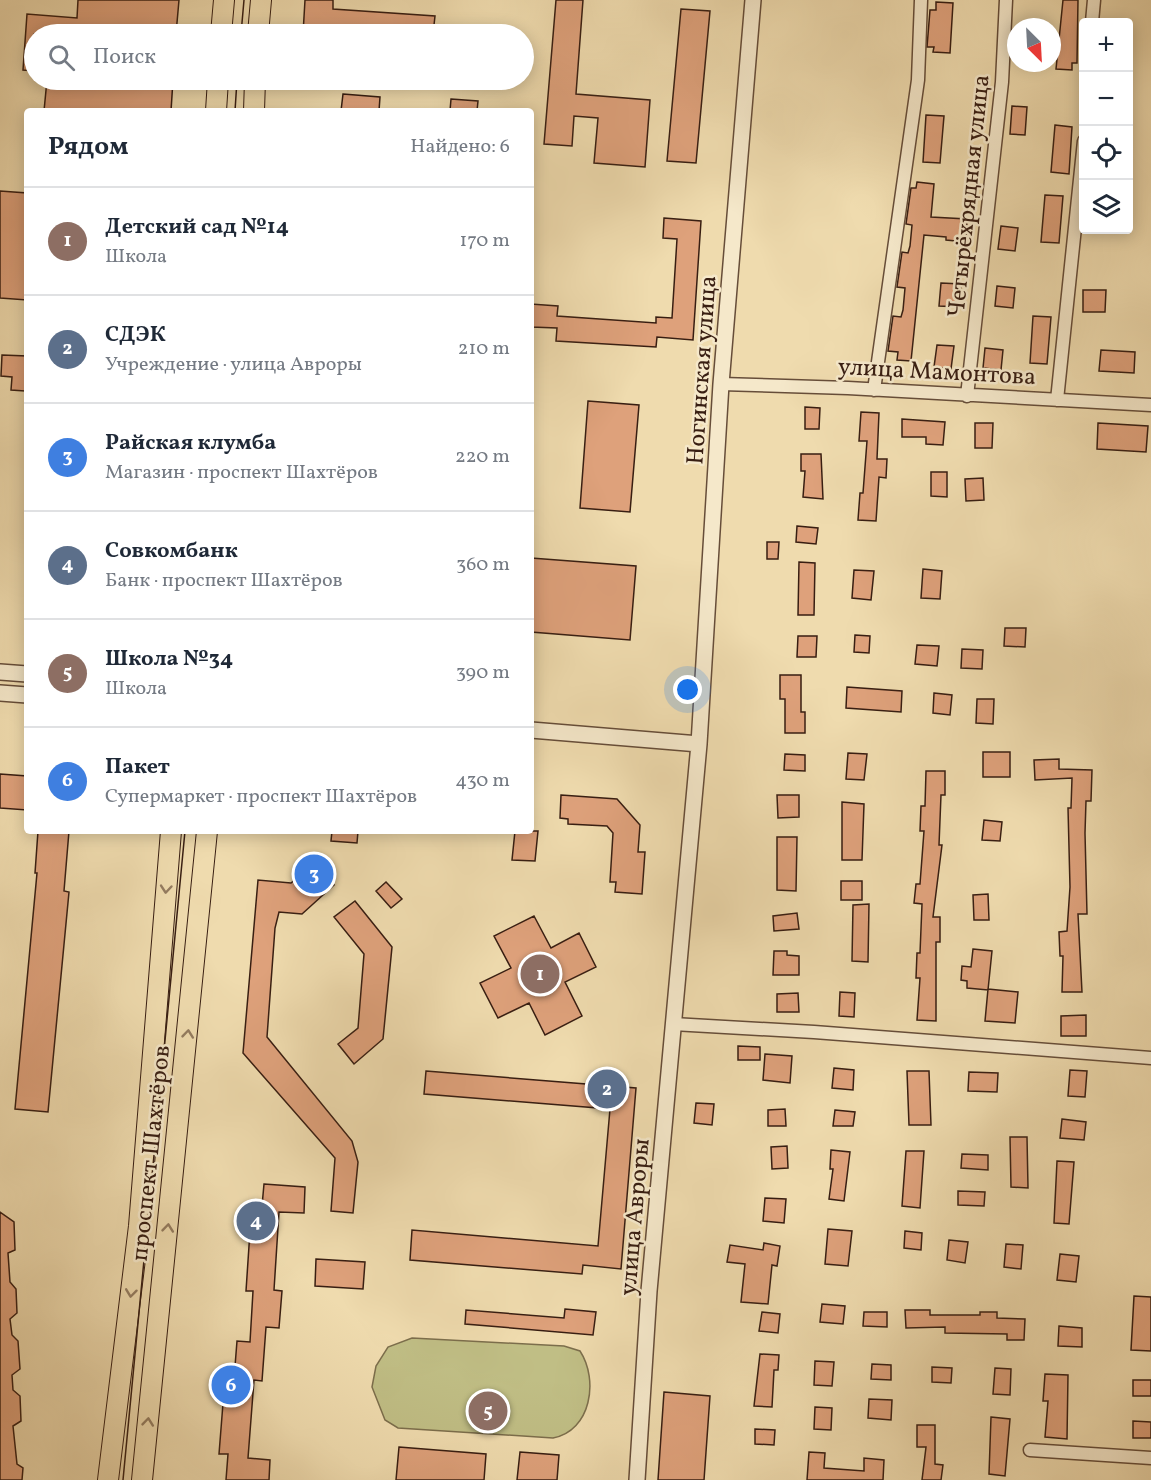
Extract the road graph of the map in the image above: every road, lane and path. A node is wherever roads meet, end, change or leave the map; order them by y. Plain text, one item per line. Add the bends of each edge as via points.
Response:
1 (224, 0) edge
2 (261, 0) edge
3 (753, 0) edge
4 (921, 0) edge
5 (1006, 0) edge
6 (1094, 0) edge
7 (1092, 18) edge
8 (222, 24) edge
9 (259, 24) edge
10 (217, 90) edge
11 (255, 90) edge
12 (216, 108) edge
13 (254, 108) edge
14 (1079, 180) edge
15 (721, 384) junction
16 (874, 390) junction
17 (967, 396) junction
18 (1057, 400) junction
19 (1151, 405) edge
20 (0, 672) edge
21 (24, 674) edge
22 (0, 693) edge
23 (24, 696) edge
24 (534, 730) edge
25 (699, 744) junction
26 (171, 834) edge
27 (207, 834) edge
28 (673, 1024) junction
29 (1151, 1058) edge
30 (1030, 1450) dead end
31 (1151, 1458) edge
32 (108, 1480) edge
33 (142, 1480) edge
34 (637, 1480) edge

1 - 8 main road
2 - 9 main road
3 - 15 street, Ногинская улица
4 - 16 street via 918,80
5 - 17 street, Четырёхрядная улица via 1002,82
6 - 7 street
10 - 12 main road
11 - 13 main road
14 - 18 street
15 - 16 street, улица Мамонтова
15 - 25 street, Ногинская улица
16 - 17 street, улица Мамонтова
17 - 18 street, улица Мамонтова
18 - 19 street, улица Мамонтова
20 - 21 street
22 - 23 street
24 - 25 street
25 - 28 street, улица Авроры
26 -> 32 main road, проспект Шахтёров via 139,1226
33 -> 27 main road, проспект Шахтёров
28 - 29 street
28 - 34 street, улица Авроры
30 - 31 street

